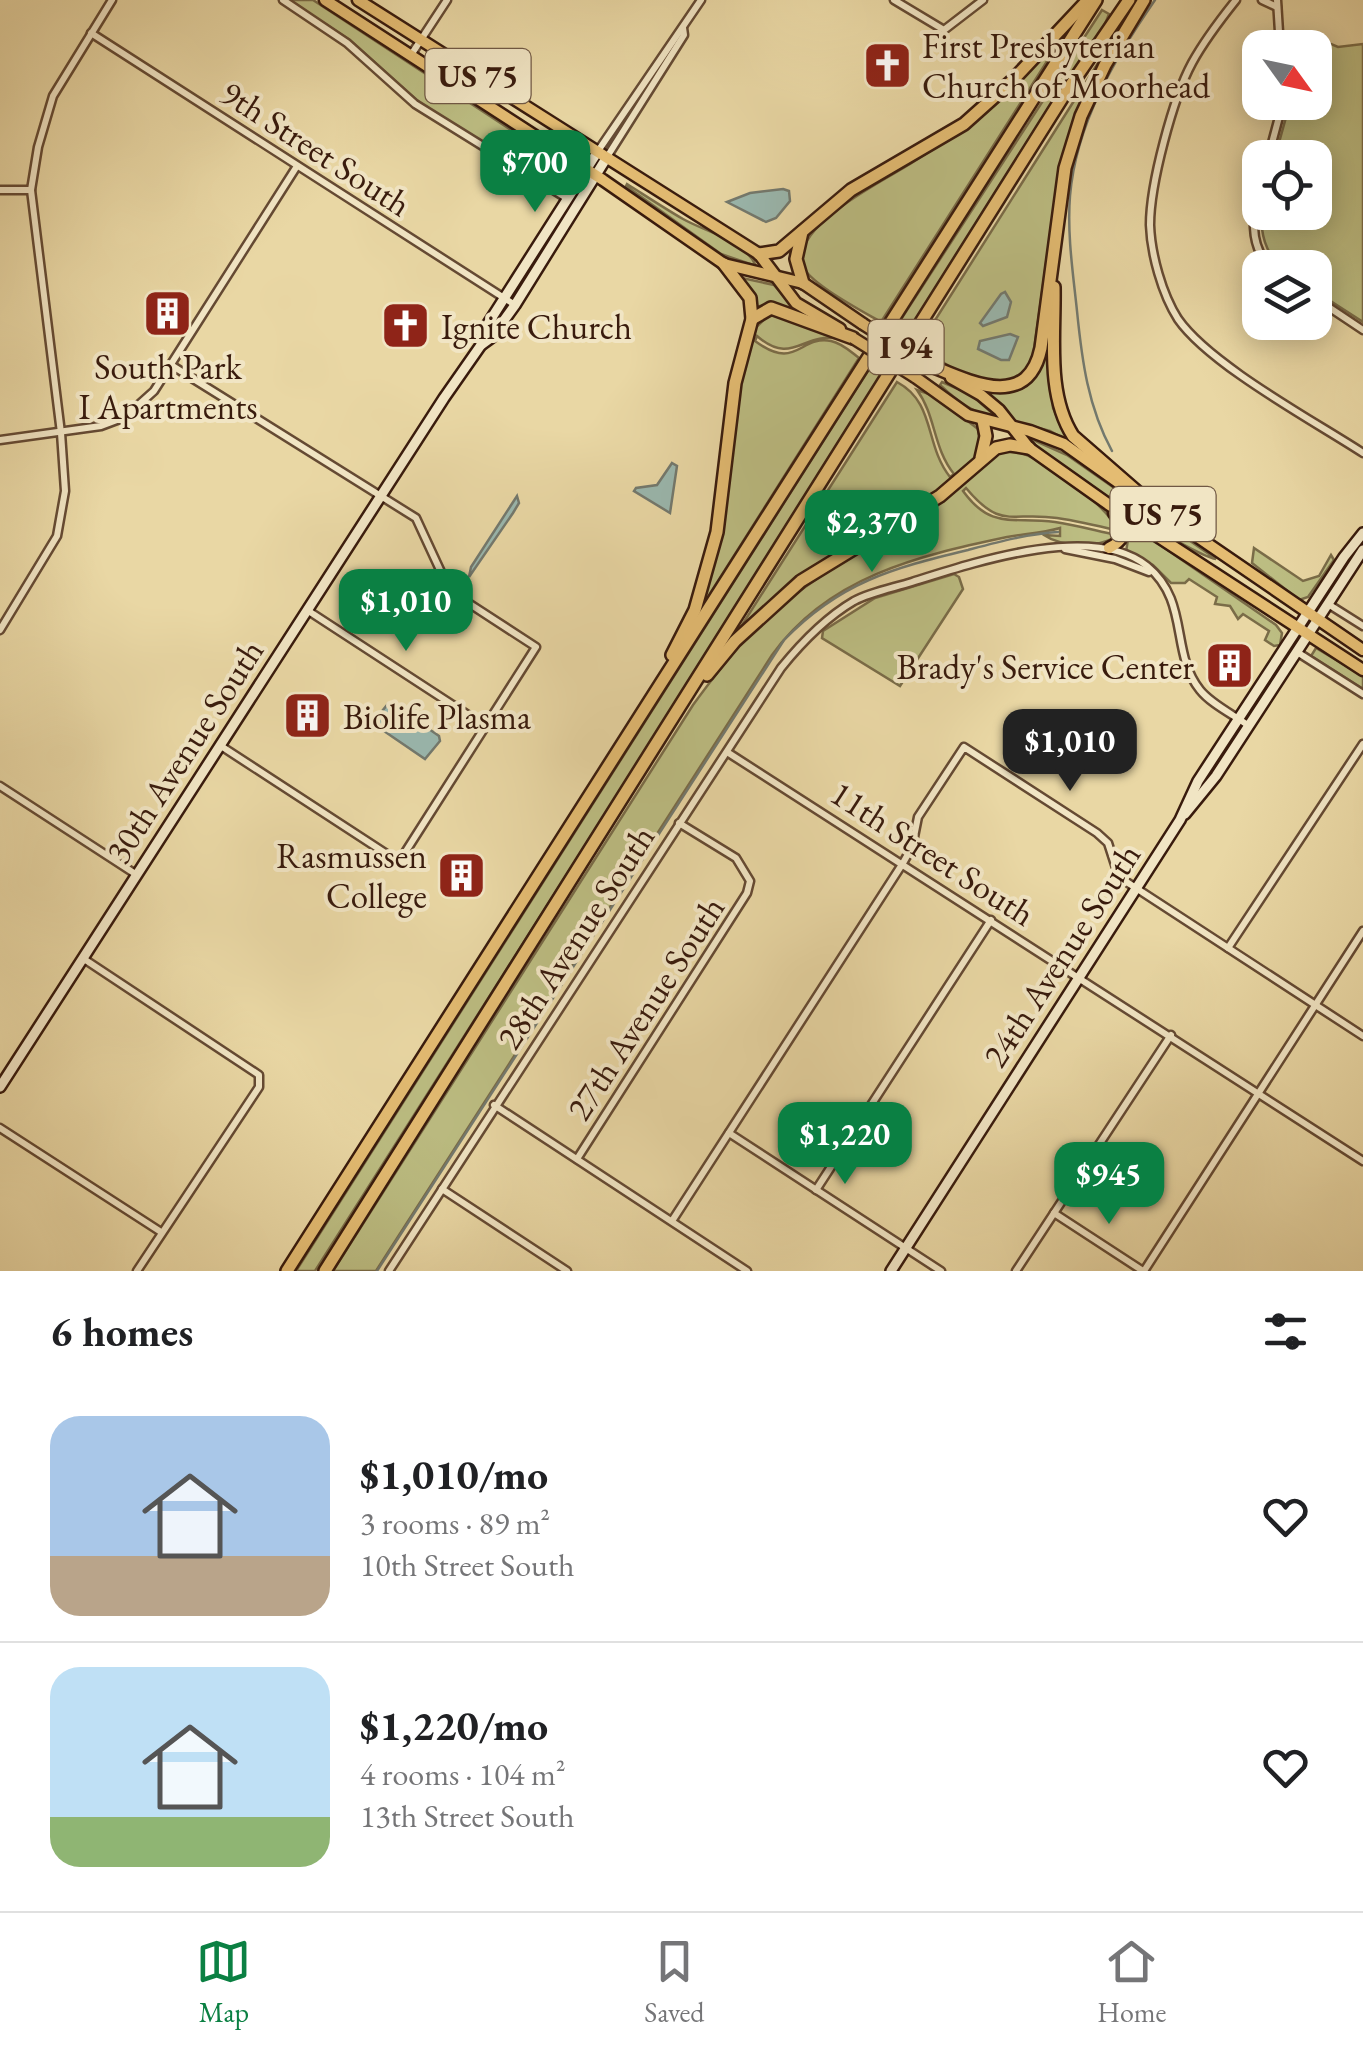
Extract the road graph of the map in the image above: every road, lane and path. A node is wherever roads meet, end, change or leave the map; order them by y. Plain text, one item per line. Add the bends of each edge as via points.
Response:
1 (112, 0) edge
2 (283, 0) edge
3 (325, 0) edge
4 (358, 0) edge
5 (447, 0) edge
6 (701, 0) edge
7 (894, 0) edge
8 (983, 0) edge
9 (1088, 0) edge
10 (1096, 0) edge
11 (1129, 0) edge
12 (1144, 0) edge
13 (1236, 0) edge
14 (1262, 0) edge
15 (1277, 4) edge
16 (683, 28) junction
17 (1279, 30) edge
18 (91, 32) junction
19 (421, 40) junction
20 (411, 55) junction
21 (644, 80) junction
22 (652, 85) junction
23 (603, 154) junction
24 (297, 166) junction
25 (592, 173) junction
26 (0, 190) edge
27 (31, 190) junction
28 (568, 199) junction
29 (802, 232) junction
30 (759, 254) junction
31 (1053, 261) junction
32 (724, 264) junction
33 (774, 278) junction
34 (802, 283) junction
35 (505, 299) junction
36 (515, 305) junction
37 (1332, 309) edge
38 (752, 320) junction
39 (1363, 330) edge
40 (854, 338) junction
41 (481, 345) junction
42 (924, 363) junction
43 (171, 365) junction
44 (983, 420) junction
45 (1012, 429) junction
46 (61, 433) junction
47 (0, 440) edge
48 (1029, 448) junction
49 (1363, 453) edge
50 (980, 462) junction
51 (382, 496) junction
52 (1108, 504) junction
53 (1158, 510) junction
54 (1363, 533) edge
55 (1064, 548) junction
56 (1109, 548) junction
57 (1363, 550) edge
58 (1156, 575) junction
59 (1328, 604) junction
60 (307, 610) junction
61 (1312, 616) junction
62 (1363, 626) edge
63 (0, 630) edge
64 (1303, 631) junction
65 (1363, 650) edge
66 (1297, 652) junction
67 (1363, 670) edge
68 (1363, 694) edge
69 (687, 696) junction
70 (1238, 718) junction
71 (636, 725) junction
72 (484, 726) junction
73 (1249, 726) junction
74 (1363, 744) edge
75 (221, 746) junction
76 (727, 752) junction
77 (1208, 765) junction
78 (1218, 772) junction
79 (0, 786) edge
80 (1180, 820) junction
81 (678, 823) junction
82 (903, 863) junction
83 (138, 876) junction
84 (1135, 888) junction
85 (991, 920) junction
86 (1363, 931) edge
87 (1228, 948) junction
88 (84, 959) junction
89 (1079, 976) junction
90 (1315, 1005) junction
91 (1171, 1035) junction
92 (1363, 1036) edge
93 (0, 1087) edge
94 (1258, 1092) junction
95 (494, 1106) junction
96 (0, 1128) edge
97 (729, 1133) junction
98 (577, 1160) junction
99 (1363, 1161) edge
100 (442, 1189) junction
101 (816, 1190) junction
102 (1054, 1213) junction
103 (672, 1222) junction
104 (161, 1232) junction
105 (906, 1248) junction
106 (137, 1271) edge
107 (287, 1271) edge
108 (325, 1271) edge
109 (389, 1271) edge
110 (568, 1271) edge
111 (748, 1271) edge
112 (891, 1271) edge
113 (942, 1271) edge
114 (1016, 1271) edge
115 (1144, 1271) edge

1 - 18 street
2 - 28 street via 347,42 415,104
3 - 20 main road, US 75
4 - 19 main road, US 75
5 - 19 street
6 - 16 street, 30th Avenue South
7 - 8 street via 944,30
9 - 29 highway via 964,124 851,190
10 - 71 highway, I 94
11 - 69 highway, I 94
12 - 31 highway via 1081,116 1064,168
13 - 49 street via 1193,60 1167,134 1150,224 1158,270 1178,319 1209,350
14 - 15 street
15 - 17 street
16 - 21 street, 30th Avenue South
16 - 22 street, 30th Avenue South
18 - 24 street, 9th Street South
18 - 27 street via 43,122
19 - 20 street
19 - 23 main road, US 75
20 - 25 main road, US 75
21 - 22 street
21 - 23 street, 30th Avenue South
22 - 23 street, 30th Avenue South
23 - 25 street, 30th Avenue South
23 - 30 main road, US 75
24 - 35 street, 9th Street South
24 - 43 street
25 - 28 street, 30th Avenue South
25 - 32 main road, US 75
25 - 36 street, 30th Avenue South
26 - 27 street
27 - 46 street
28 - 35 street, 30th Avenue South
29 - 30 highway via 778,251
29 - 34 highway via 796,259
30 - 33 main road, US 75
31 - 42 highway via 1039,359 1023,381 998,388
31 - 53 highway via 1058,408 1072,436
32 - 33 main road, US 75
32 - 38 highway via 750,298
33 - 34 main road, US 75
33 - 40 main road, US 75 via 796,303
34 - 42 main road, US 75, bridge
35 - 36 street, 9th Street South
35 - 41 street, 30th Avenue South
36 - 41 street, 30th Avenue South
37 - 39 street
38 - 40 highway via 771,308
38 - 71 highway via 738,368 706,579
40 - 44 main road, US 75, bridge
41 - 51 street, 30th Avenue South
42 - 45 main road, US 75 via 981,396
43 - 46 street via 125,417
43 - 51 street
44 - 45 main road, US 75
44 - 50 highway
45 - 48 main road, US 75
45 - 53 main road, US 75 via 1064,444
46 - 47 street
46 - 63 street via 65,491 58,536
48 - 50 highway via 996,448
48 - 52 main road, US 75
50 - 69 highway via 940,496 801,581
51 - 60 street, 30th Avenue South
51 - 72 street via 416,518 456,595 536,646
52 - 56 main road via 1124,530 1121,542
52 - 64 main road, US 75
53 - 61 main road, US 75
54 - 61 street, 24th Avenue South
55 - 56 street
55 - 58 street
55 - 76 street, 28th Avenue South via 1006,555 857,599 809,635
56 - 58 street
57 - 59 street, 24th Avenue South
58 - 70 street via 1175,608 1187,669 1201,692
59 - 61 street, 24th Avenue South
59 - 62 street
60 - 72 street
60 - 75 street, 30th Avenue South
61 - 64 street, 24th Avenue South
61 - 65 main road, US 75
64 - 66 street, 24th Avenue South
64 - 67 main road, US 75
64 - 70 street, 24th Avenue South
66 - 68 street
66 - 73 street, 24th Avenue South
69 - 108 highway, I 94
70 - 73 street
70 - 77 street, 24th Avenue South
71 - 107 highway, I 94
72 - 75 street via 398,862
73 - 78 street, 24th Avenue South
74 - 87 street
75 - 83 street, 30th Avenue South
76 - 81 street, 28th Avenue South
76 - 82 street, 11th Street South
77 - 78 street
77 - 80 street, 24th Avenue South
78 - 80 street, 24th Avenue South
79 - 83 street
80 - 84 street, 24th Avenue South
81 - 95 street, 28th Avenue South
81 - 98 street, 27th Avenue South via 736,858 750,881 742,905
82 - 84 street via 918,817 964,748 1097,833 1120,878
82 - 85 street, 11th Street South
82 - 97 street
83 - 88 street, 30th Avenue South
84 - 87 street
84 - 89 street, 24th Avenue South
85 - 89 street, 11th Street South
85 - 101 street
86 - 90 street
87 - 90 street
88 - 93 street, 30th Avenue South
88 - 104 street via 259,1075 259,1087
89 - 91 street, 11th Street South
89 - 105 street, 24th Avenue South
90 - 92 street
90 - 94 street
91 - 94 street, 11th Street South
91 - 102 street
94 - 99 street, 11th Street South
94 - 115 street
95 - 98 street
95 - 100 street, 28th Avenue South
96 - 104 street
97 - 101 street
97 - 103 street
98 - 103 street
100 - 109 street, 28th Avenue South
100 - 110 street
101 - 105 street
102 - 114 street
102 - 115 street
103 - 111 street
104 - 106 street
105 - 112 street, 24th Avenue South
105 - 113 street

